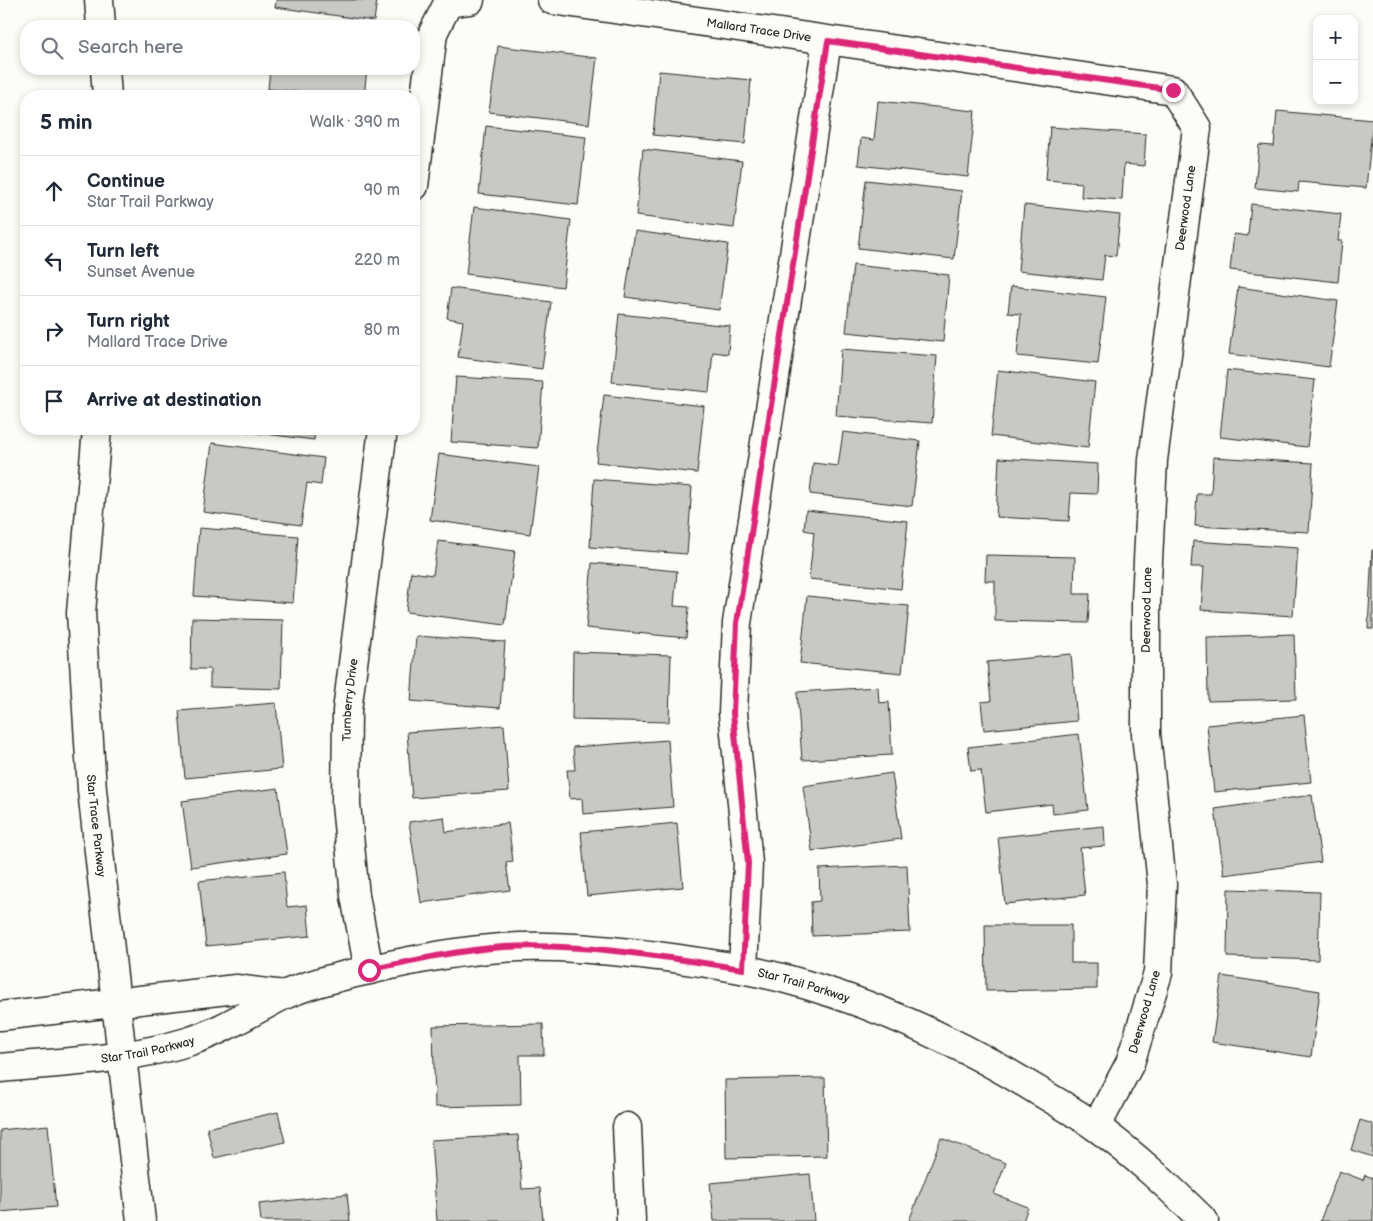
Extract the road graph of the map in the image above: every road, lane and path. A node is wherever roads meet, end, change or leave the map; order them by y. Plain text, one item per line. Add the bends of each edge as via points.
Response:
1 (99, 0) edge
2 (552, 0) edge
3 (459, 2) edge
4 (101, 20) edge
5 (828, 41) junction
6 (105, 75) edge
7 (107, 90) edge
8 (1173, 90) joint
9 (420, 138) edge
10 (96, 435) edge
11 (382, 435) edge
12 (743, 969) junction
13 (369, 970) junction
14 (284, 995) junction
15 (116, 1004) junction
16 (0, 1016) edge
17 (122, 1056) junction
18 (0, 1068) edge
19 (1096, 1127) junction
20 (627, 1128) dead end
21 (142, 1221) edge
22 (631, 1221) edge
23 (1204, 1221) edge

1 - 4 street
2 - 5 street, Mallard Trace Drive
3 - 9 street via 433,33
5 - 8 street, Mallard Trace Drive
5 - 12 street via 737,623 733,713 748,863
6 - 7 street
8 - 19 street, Deerwood Lane via 1197,128 1153,460 1146,600 1146,734 1162,884 1158,972 1130,1063
10 - 15 street, Star Trace Parkway via 81,613 92,790
11 - 13 street, Turnberry Drive via 347,711 346,804 355,896
12 - 13 street, Star Trail Parkway via 586,948 505,947 453,953
12 - 19 street, Star Trail Parkway via 830,992 925,1029 1014,1076
13 - 14 street, Star Trail Parkway
14 - 15 street, Star Trail Parkway via 236,989
14 - 17 street, Star Trail Parkway via 213,1034
15 - 16 street, Star Trail Parkway
15 - 17 street, Star Trace Parkway
17 - 18 street, Star Trail Parkway
17 - 21 street, Star Trace Parkway
19 - 23 street, Star Trail Parkway
20 - 22 street

